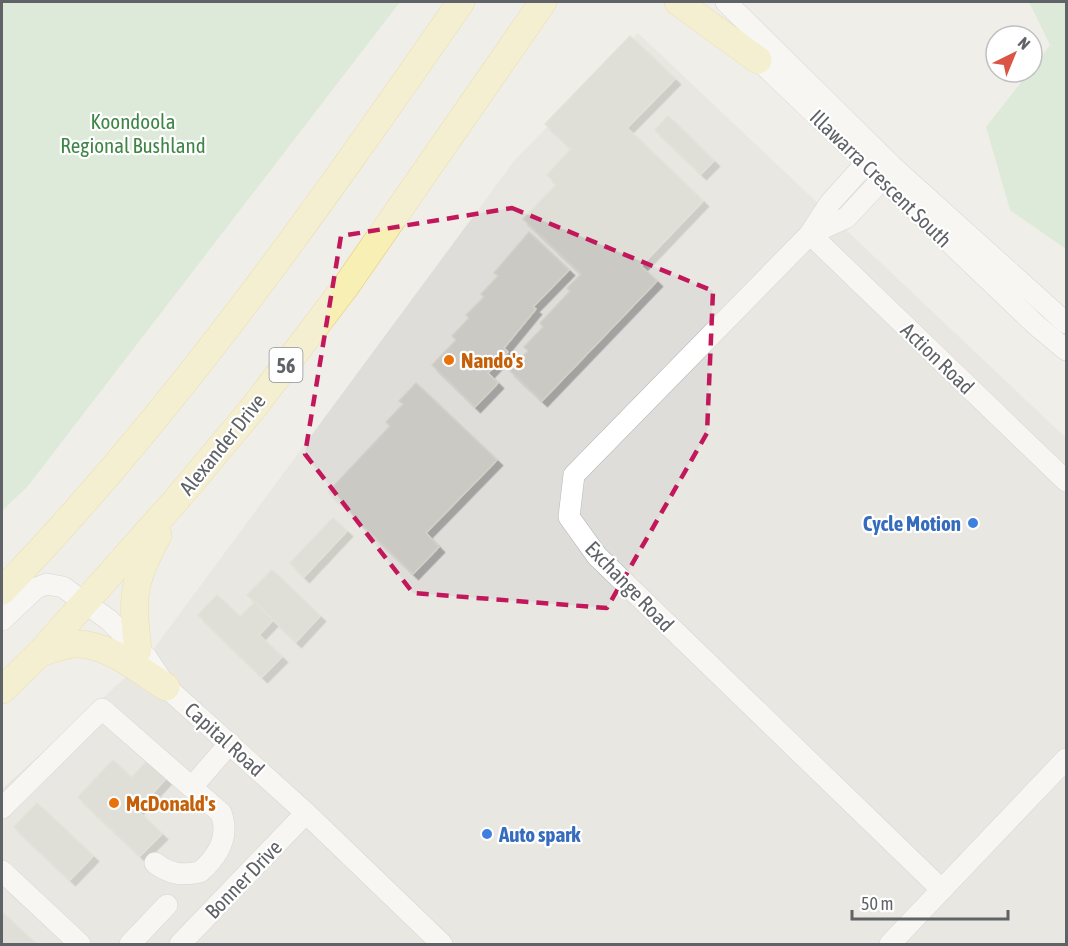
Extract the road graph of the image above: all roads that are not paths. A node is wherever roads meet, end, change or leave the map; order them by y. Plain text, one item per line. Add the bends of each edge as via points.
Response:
1 (462, 2) edge
2 (678, 2) edge
3 (698, 2) edge
4 (726, 2) edge
5 (542, 5) edge
6 (758, 60) junction
7 (871, 158) junction
8 (888, 173) junction
9 (810, 234) junction
10 (1066, 323) edge
11 (1066, 350) edge
12 (1066, 481) edge
13 (177, 499) junction
14 (2, 591) edge
15 (84, 603) junction
16 (2, 620) edge
17 (138, 649) junction
18 (39, 653) junction
19 (166, 687) junction
20 (2, 690) edge
21 (230, 743) junction
22 (1066, 759) edge
23 (192, 787) junction
24 (2, 808) edge
25 (306, 813) junction
26 (155, 863) dead end
27 (2, 871) edge
28 (942, 890) junction
29 (167, 905) dead end
30 (80, 945) edge
31 (130, 945) edge
32 (180, 945) edge
33 (442, 945) edge
34 (890, 945) edge

1 - 14 main road via 289,246 154,422
2 - 6 main road
3 - 6 street, Illawarra Crescent South
4 - 7 street, Illawarra Crescent South
5 - 13 main road, Alexander Drive / 56 via 346,286 254,407
6 - 7 street, Illawarra Crescent South
7 - 8 street, Illawarra Crescent South
7 - 9 street, Exchange Road via 830,203
8 - 9 street, Exchange Road via 846,218
8 - 10 street, Illawarra Crescent South
8 - 11 street, Illawarra Crescent South via 1028,317
9 - 12 street, Action Road
9 - 28 street, Exchange Road via 574,475 569,517 597,556
13 - 15 main road, Alexander Drive / 56
13 - 17 main road via 138,574 133,612
15 - 16 street, Capital Road via 63,587 47,584 36,588
15 - 17 street, Capital Road via 109,620
15 - 18 main road, Alexander Drive / 56
17 - 19 street, Capital Road
18 - 19 main road via 75,644 93,646
18 - 20 main road, Alexander Drive / 56
19 - 21 street, Capital Road
21 - 23 street
21 - 25 street, Capital Road
22 - 28 street
23 - 24 street via 102,709
23 - 26 street via 221,813 225,825 223,844 200,872 168,872
25 - 32 street, Bonner Drive
25 - 33 street, Capital Road
27 - 30 street
28 - 34 street
29 - 31 street

